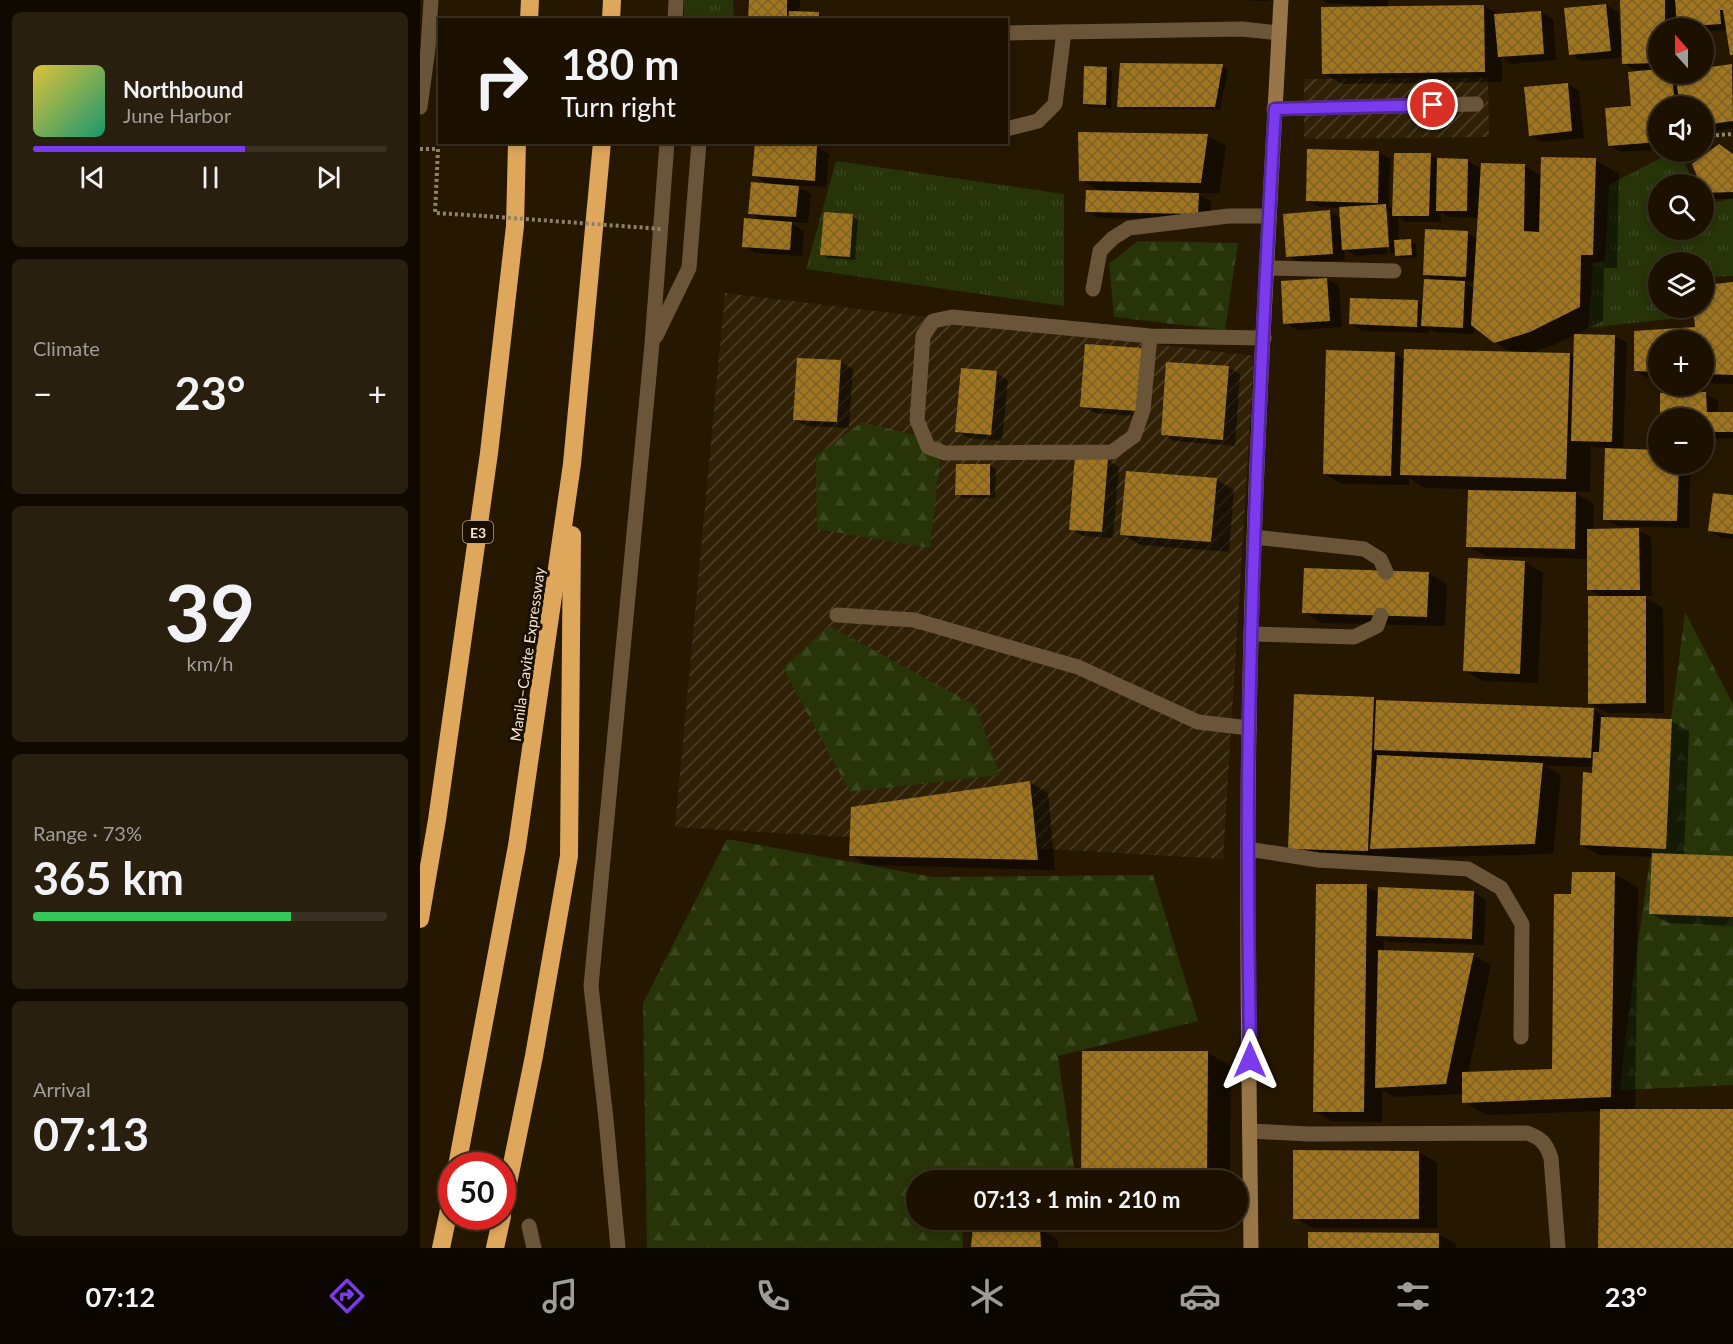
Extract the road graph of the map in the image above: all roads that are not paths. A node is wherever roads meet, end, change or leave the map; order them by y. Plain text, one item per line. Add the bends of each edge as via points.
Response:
1 (431, 0) edge
2 (530, 0) edge
3 (612, 0) edge
4 (676, 0) edge
5 (1281, 0) edge
6 (529, 18) edge
7 (611, 18) edge
8 (675, 18) edge
9 (1064, 32) junction
10 (1008, 33) edge
11 (1279, 33) junction
12 (1476, 104) dead end
13 (420, 107) edge
14 (1275, 109) junction
15 (1008, 128) edge
16 (517, 144) edge
17 (602, 144) edge
18 (667, 144) edge
19 (699, 144) edge
20 (1269, 216) junction
21 (1266, 268) junction
22 (1394, 271) dead end
23 (1093, 289) dead end
24 (1150, 336) junction
25 (1264, 338) junction
26 (652, 344) junction
27 (572, 464) junction
28 (1254, 537) junction
29 (1386, 572) dead end
30 (837, 615) dead end
31 (1381, 615) dead end
32 (1251, 634) junction
33 (1249, 728) junction
34 (1248, 849) junction
35 (420, 919) edge
36 (1521, 1037) dead end
37 (1250, 1131) junction
38 (461, 1152) edge
39 (515, 1152) edge
40 (530, 1226) dead end
41 (445, 1230) edge
42 (499, 1230) edge
43 (441, 1248) edge
44 (495, 1248) edge
45 (534, 1248) edge
46 (618, 1248) edge
47 (1251, 1248) edge
48 (1558, 1248) edge

1 - 13 street
2 - 6 highway
3 - 7 highway
4 - 8 street
5 - 11 main road
9 - 10 street
9 - 11 street via 1242,29
9 - 15 street via 1055,104 1038,121
11 - 14 main road
12 - 14 street
14 - 20 main road
16 - 35 highway, E3 via 515,226 489,453
17 - 27 highway, Manila–Cavite Expressway
18 - 26 street
19 - 26 street via 689,268
20 - 21 main road
20 - 23 street via 1229,216 1129,228 1100,251
21 - 22 street
21 - 25 main road
24 - 24 street via 952,317 933,321 923,336 917,420 928,447 945,453 1112,452 1134,436 1143,410
24 - 25 street
25 - 28 main road
26 - 46 street via 591,986
27 - 38 highway, Manila–Cavite Expressway via 518,846
27 - 39 highway via 569,856
28 - 29 street via 1364,549 1380,559
28 - 32 main road
30 - 33 street via 914,621 1078,667 1198,722
31 - 32 street via 1377,626 1354,637
32 - 33 main road
33 - 34 main road
34 - 36 street via 1318,860 1468,868 1501,888 1522,924
34 - 37 main road
37 - 47 main road
37 - 48 street via 1514,1132 1538,1137 1547,1145 1551,1158
40 - 45 street
41 - 43 highway
42 - 44 highway

